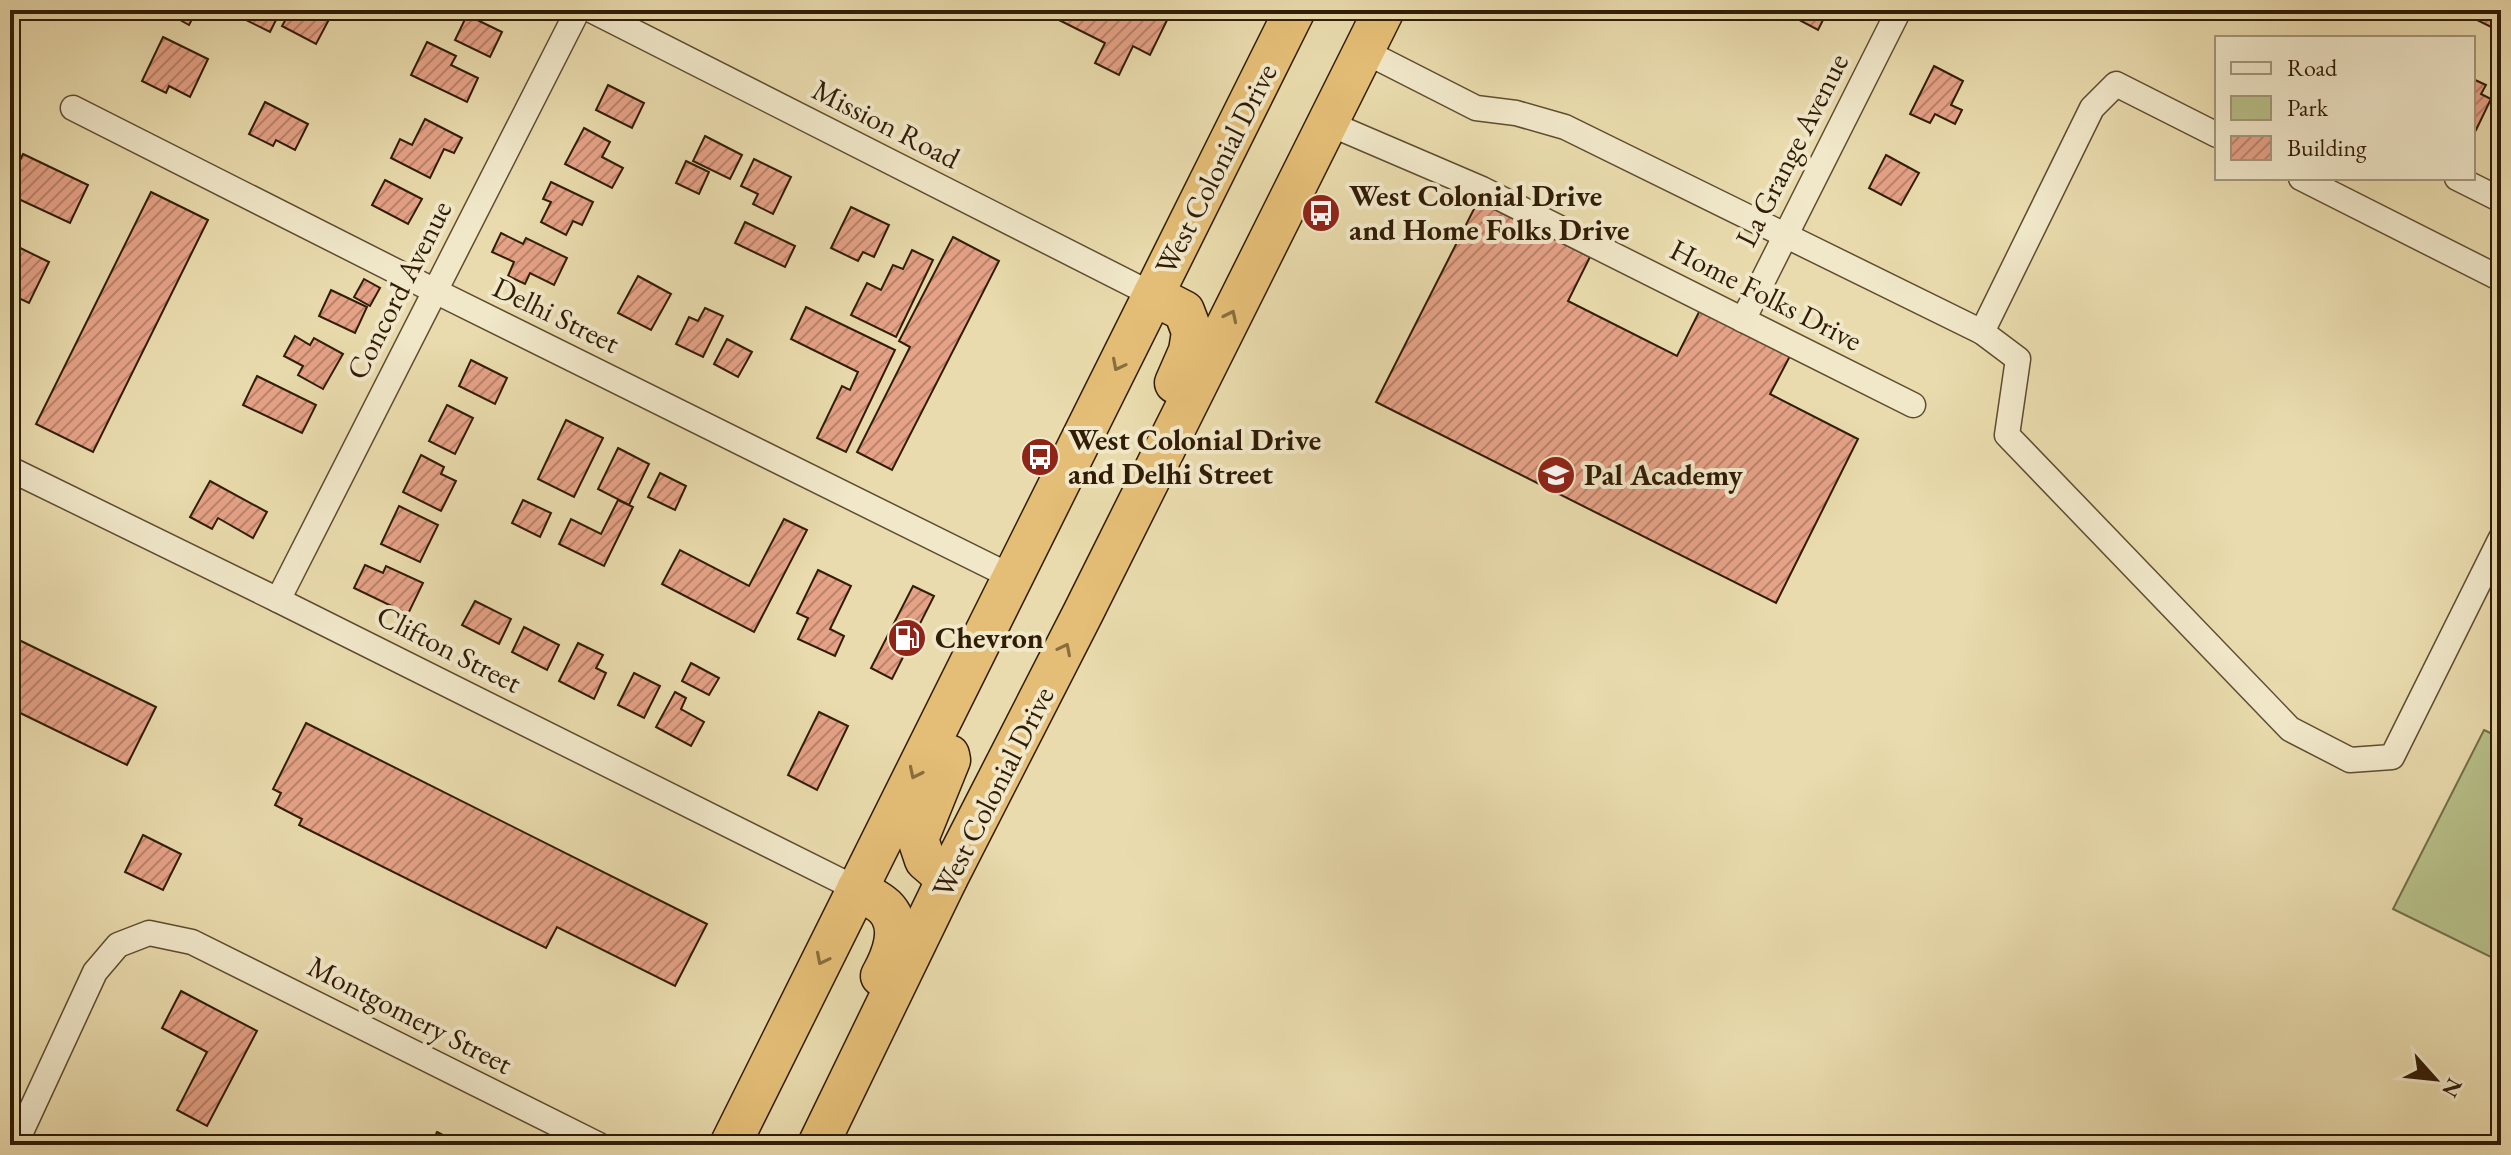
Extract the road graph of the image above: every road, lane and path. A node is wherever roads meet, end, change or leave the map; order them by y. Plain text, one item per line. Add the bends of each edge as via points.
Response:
1 (578, 10) edge
2 (591, 10) edge
3 (1295, 10) edge
4 (1384, 10) edge
5 (1899, 10) edge
6 (1364, 51) junction
7 (73, 108) dead end
8 (1328, 123) junction
9 (2215, 134) edge
10 (2305, 180) edge
11 (2461, 180) edge
12 (2501, 200) edge
13 (1785, 235) junction
14 (2501, 279) edge
15 (435, 291) junction
16 (1153, 295) junction
17 (1743, 320) junction
18 (1982, 332) junction
19 (1913, 405) dead end
20 (10, 469) edge
21 (1138, 504) junction
22 (2501, 538) edge
23 (1012, 577) junction
24 (278, 600) junction
25 (944, 715) junction
26 (947, 879) junction
27 (857, 889) junction
28 (845, 1089) junction
29 (15, 1145) edge
30 (599, 1145) edge
31 (730, 1145) edge
32 (818, 1145) edge

1 - 15 street, Concord Avenue
2 - 16 street, Mission Road
3 - 16 highway, West Colonial Drive
4 - 6 highway, West Colonial Drive
5 - 13 street, La Grange Avenue
6 - 8 highway, West Colonial Drive
6 - 13 street via 1476,108 1565,127
7 - 15 street, Delhi Street
8 - 17 street, Home Folks Drive via 1482,189
21 -> 8 highway, West Colonial Drive
9 - 18 street via 2116,84 2092,108
10 - 14 street
11 - 12 street
13 - 17 street, La Grange Avenue
13 - 18 street
15 - 23 street, Delhi Street
15 - 24 street, Concord Avenue
16 - 21 highway via 1184,311 1192,332 1179,375 1129,473
16 -> 23 highway, West Colonial Drive
17 - 19 street, Home Folks Drive
18 - 22 street via 2018,359 2007,435 2290,729 2350,760 2392,757
20 - 24 street, Clifton Street
26 -> 21 highway, West Colonial Drive
23 - 25 highway, West Colonial Drive
24 - 27 street, Clifton Street
25 - 26 highway via 950,760 918,839 925,860
25 -> 27 highway, West Colonial Drive
26 - 28 highway, West Colonial Drive
27 - 28 highway via 884,906 893,917 896,936 887,965 840,1057
27 -> 31 highway, West Colonial Drive
28 - 32 highway, West Colonial Drive
29 - 30 street, Montgomery Street via 95,972 118,945 149,933 192,942

